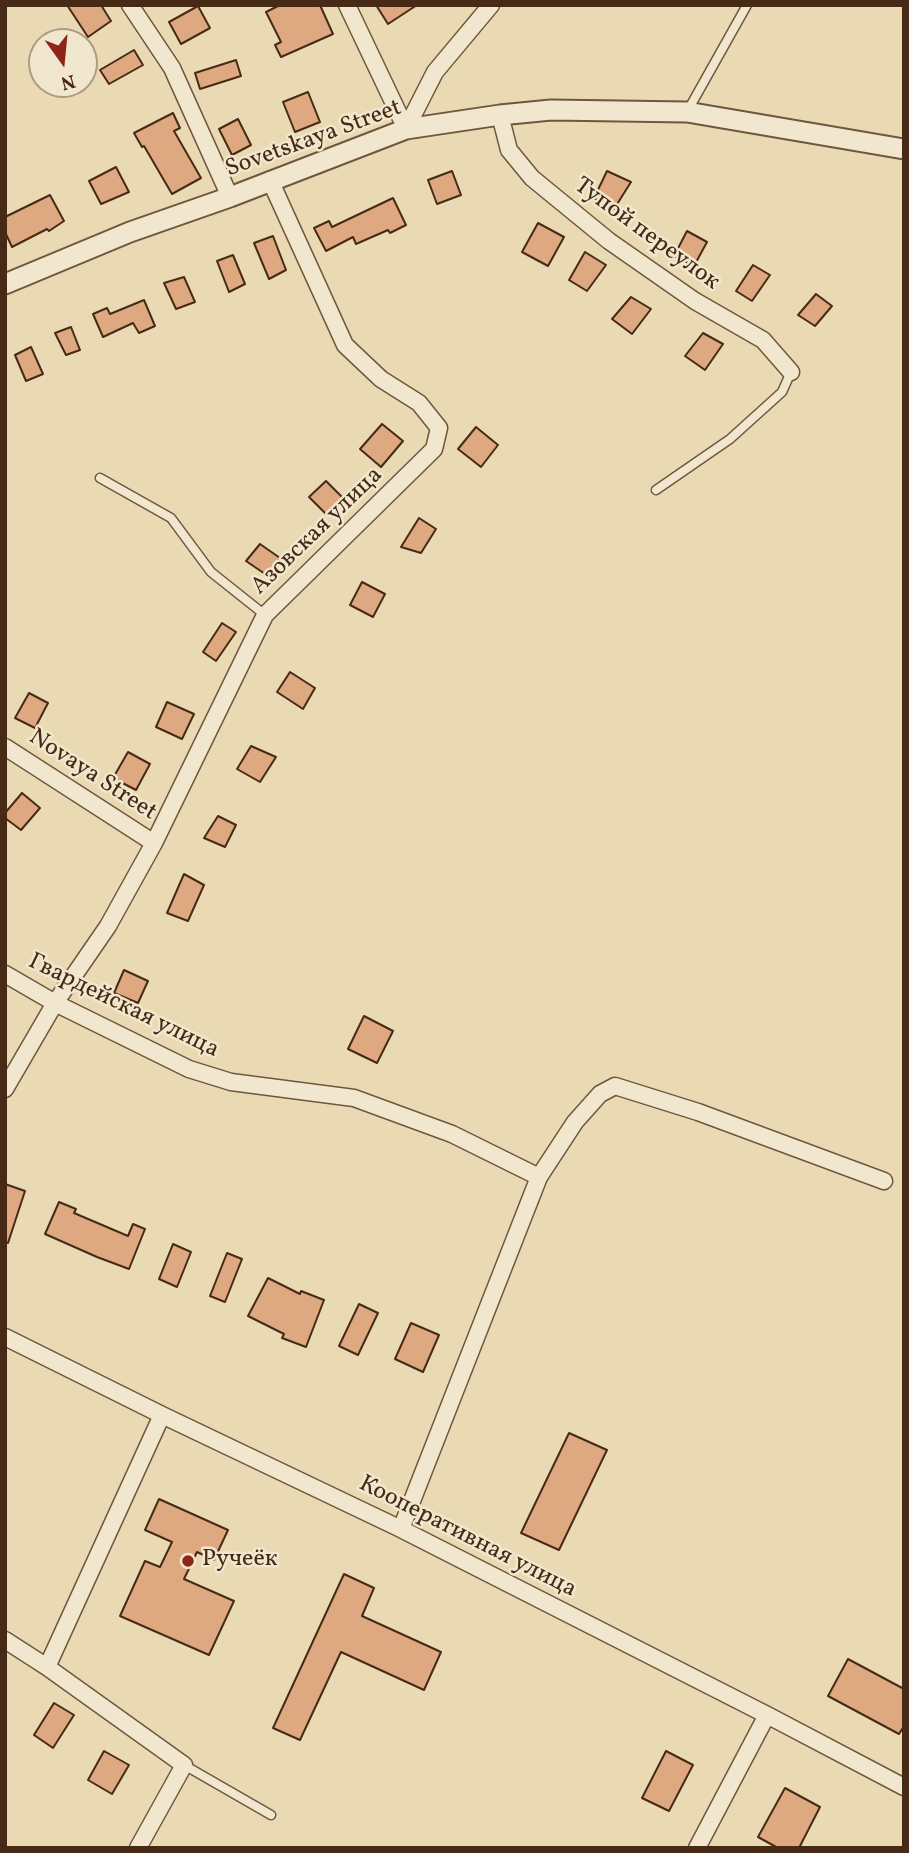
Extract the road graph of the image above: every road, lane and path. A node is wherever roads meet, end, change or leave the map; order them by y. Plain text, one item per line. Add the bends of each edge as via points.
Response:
1 (130, 5) edge
2 (347, 5) edge
3 (491, 5) edge
4 (747, 5) edge
5 (687, 112) junction
6 (500, 115) junction
7 (406, 129) junction
8 (904, 149) edge
9 (270, 180) junction
10 (230, 197) junction
11 (5, 284) edge
12 (790, 372) joint
13 (100, 478) dead end
14 (656, 490) dead end
15 (265, 615) junction
16 (5, 747) edge
17 (154, 843) junction
18 (5, 974) edge
19 (55, 1003) junction
20 (5, 1089) edge
21 (539, 1177) junction
22 (884, 1181) dead end
23 (5, 1337) edge
24 (162, 1415) junction
25 (401, 1529) junction
26 (5, 1640) edge
27 (47, 1667) junction
28 (766, 1715) junction
29 (184, 1765) junction
30 (904, 1787) edge
31 (271, 1815) dead end
32 (138, 1848) edge
33 (697, 1848) edge

1 - 10 street via 172,68
2 - 7 street
3 - 7 street via 435,72
4 - 5 lane
5 - 6 street, Sovetskaya Street via 551,110
5 - 8 street, Sovetskaya Street
6 - 7 street, Sovetskaya Street
6 - 12 street, Тупой переулок via 509,150 532,178 609,241 762,340
7 - 9 street, Sovetskaya Street
9 - 10 street, Sovetskaya Street
9 - 15 street, Азовская улица via 345,345 382,379 419,403 439,428 434,449
10 - 11 street, Sovetskaya Street
12 - 14 lane via 782,392 730,439
13 - 15 lane via 171,518 211,572
15 - 17 street, Азовская улица
16 - 17 street, Novaya Street
17 - 19 street, Азовская улица via 108,926
18 - 19 street, Гвардейская улица
19 - 20 street, Азовская улица
19 - 21 street, Гвардейская улица via 189,1069 231,1082 354,1098 452,1134
21 - 22 street via 575,1122 600,1094 615,1086
21 - 25 street
23 - 24 street, Кооперативная улица
24 - 25 street, Кооперативная улица
24 - 27 street
25 - 28 street, Кооперативная улица
26 - 27 street
27 - 29 street
28 - 30 street, Кооперативная улица
28 - 33 street
29 - 31 lane
29 - 32 street

